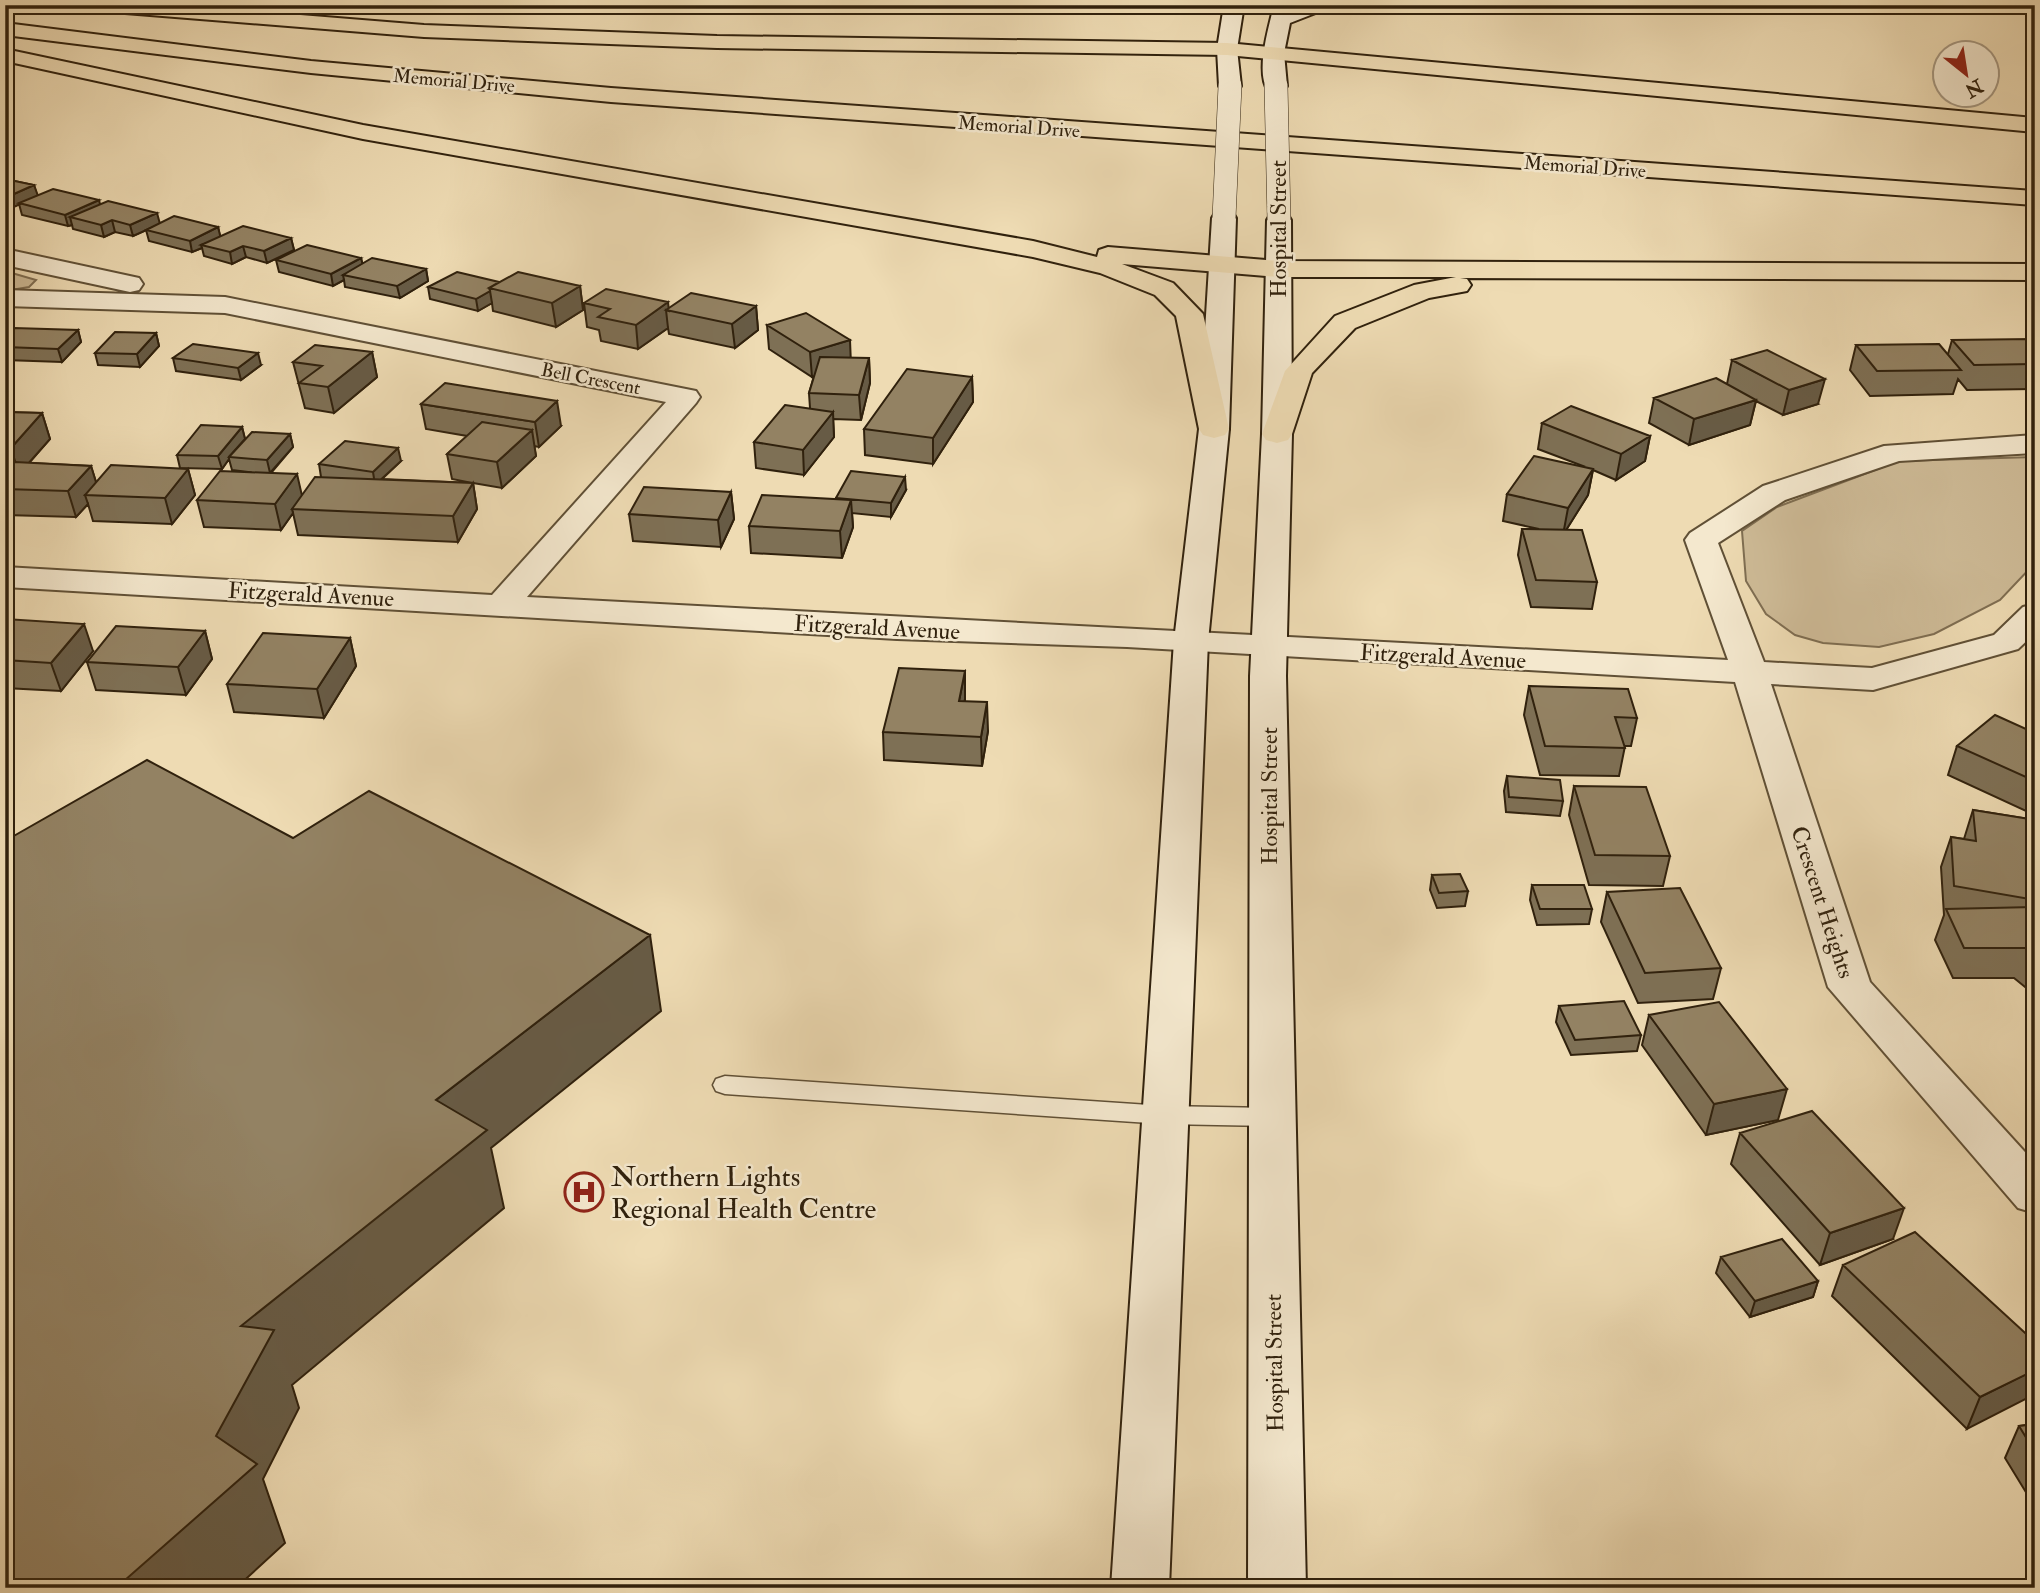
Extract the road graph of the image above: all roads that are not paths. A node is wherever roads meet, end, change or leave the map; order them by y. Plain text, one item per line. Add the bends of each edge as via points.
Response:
1 (100, 5) edge
2 (1234, 5) edge
3 (1318, 5) edge
4 (5, 9) edge
5 (1282, 13) edge
6 (5, 29) edge
7 (1227, 49) junction
8 (1274, 53) junction
9 (5, 55) edge
10 (2035, 125) edge
11 (1785, 158) dead end
12 (2035, 198) edge
13 (1033, 248) junction
14 (5, 257) edge
15 (1223, 264) junction
16 (1279, 269) junction
17 (1534, 272) junction
18 (2035, 272) edge
19 (5, 298) edge
20 (225, 305) junction
21 (1214, 429) junction
22 (1277, 434) junction
23 (2035, 444) edge
24 (5, 577) edge
25 (502, 605) junction
26 (2035, 614) edge
27 (1191, 641) junction
28 (1268, 647) junction
29 (1750, 673) junction
30 (725, 1085) dead end
31 (1164, 1115) junction
32 (1270, 1117) junction
33 (2035, 1195) edge
34 (1140, 1588) edge
35 (1277, 1588) edge

1 - 7 highway via 424,31 717,42
2 - 7 main road
3 - 5 main road
4 - 11 highway, Memorial Drive via 331,49 671,82
5 - 8 main road, Hospital Street
6 - 12 highway, Memorial Drive via 311,67 611,95
7 - 8 highway
7 - 15 main road, bridge via 1230,86
8 - 10 highway
8 - 16 main road, Hospital Street, bridge
9 - 13 highway via 363,132
13 - 15 highway
13 - 21 highway via 1109,268 1164,289 1189,314
14 - 20 main road, Bell Crescent
15 - 16 highway
15 - 21 main road
16 - 17 highway
16 - 22 main road, Hospital Street
17 - 18 highway
17 - 22 highway via 1423,292 1345,322 1299,371
19 - 20 main road, Bell Crescent
20 - 25 main road, Bell Crescent via 686,397
21 - 27 main road
22 - 28 main road, Hospital Street
23 - 29 main road, Crescent Heights via 1895,452 1774,493 1701,540
24 - 25 main road, Fitzgerald Avenue
25 - 27 main road, Fitzgerald Avenue
26 - 29 main road via 2006,642 1873,679
27 - 28 main road, Fitzgerald Avenue
27 - 31 main road
28 - 29 main road, Fitzgerald Avenue
28 - 32 main road, Hospital Street
29 - 33 main road, Crescent Heights via 1850,987
30 - 31 lane
31 - 32 lane
31 - 34 main road
32 - 35 main road, Hospital Street

